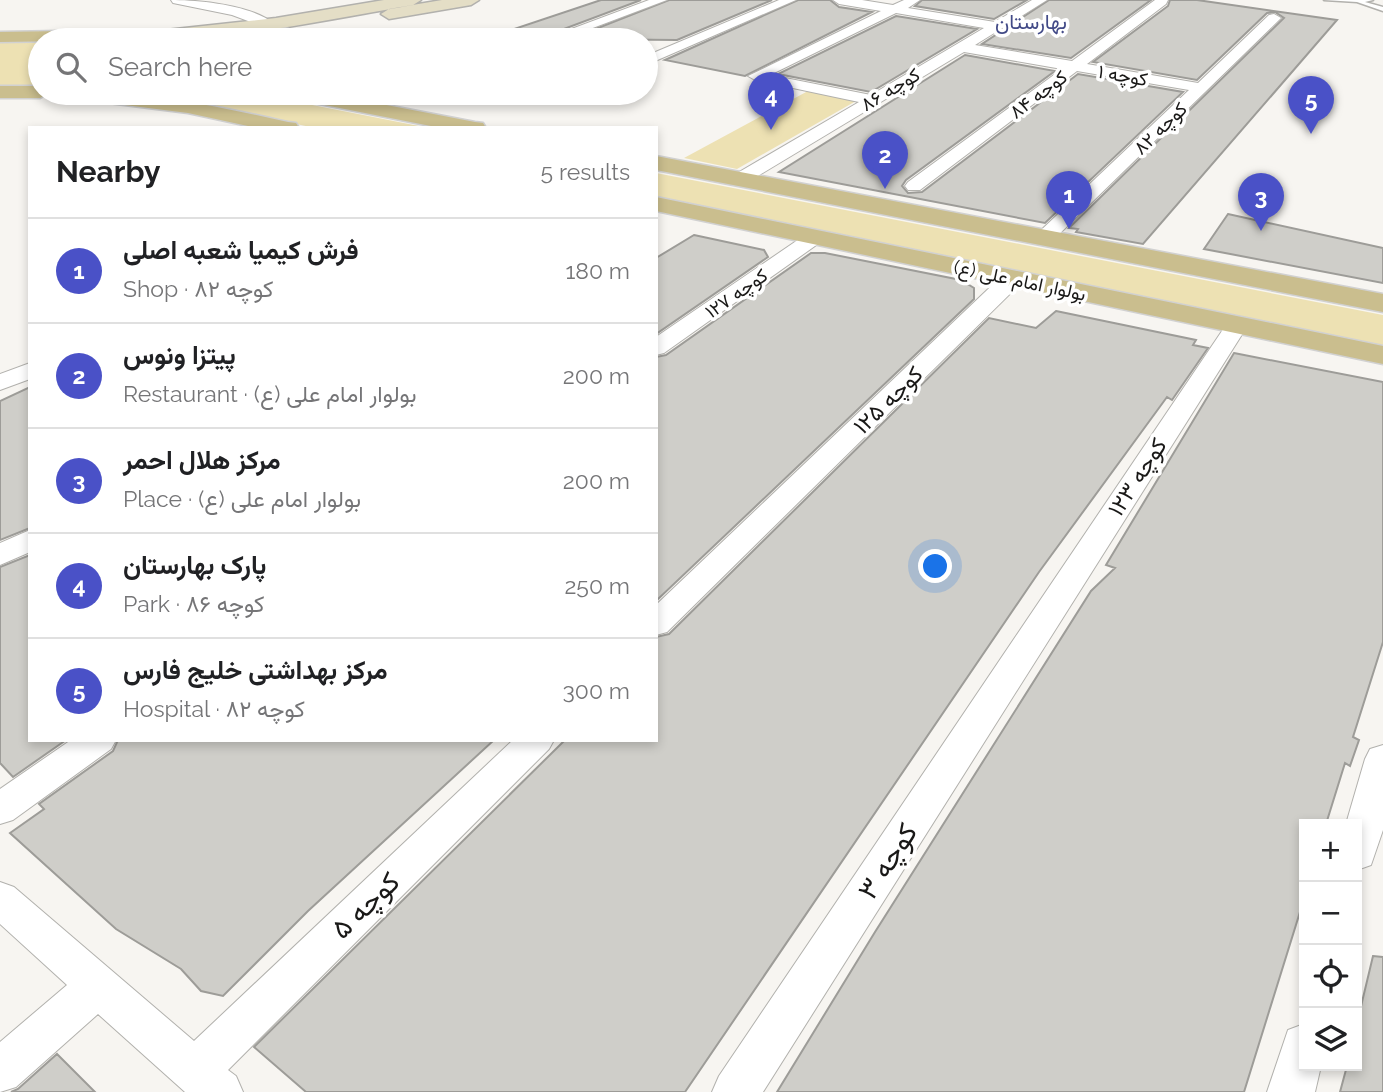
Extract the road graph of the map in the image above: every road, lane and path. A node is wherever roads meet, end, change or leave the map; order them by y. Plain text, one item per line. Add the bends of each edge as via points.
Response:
1 (177, 0) edge
2 (413, 0) edge
3 (471, 0) edge
4 (661, 0) edge
5 (790, 0) edge
6 (839, 0) edge
7 (914, 0) edge
8 (1041, 0) edge
9 (1327, 0) edge
10 (1370, 0) edge
11 (1162, 1) edge
12 (1355, 1) edge
13 (896, 9) junction
14 (1383, 9) edge
15 (347, 16) junction
16 (1274, 18) dead end
17 (997, 26) junction
18 (267, 28) edge
19 (286, 28) edge
20 (583, 28) edge
21 (0, 35) edge
22 (28, 36) edge
23 (961, 47) junction
24 (658, 56) edge
25 (1075, 66) junction
26 (1202, 88) junction
27 (0, 92) edge
28 (28, 92) edge
29 (873, 100) junction
30 (193, 105) edge
31 (357, 105) edge
32 (280, 126) edge
33 (465, 126) edge
34 (658, 163) edge
35 (740, 179) junction
36 (914, 186) dead end
37 (658, 204) edge
38 (815, 237) junction
39 (1044, 238) junction
40 (1013, 278) junction
41 (1383, 303) edge
42 (1237, 325) junction
43 (658, 347) edge
44 (1383, 355) edge
45 (28, 371) edge
46 (0, 383) edge
47 (28, 540) edge
48 (0, 556) edge
49 (658, 622) edge
50 (1038, 629) joint
51 (94, 742) edge
52 (534, 742) edge
53 (1382, 761) edge
54 (0, 809) edge
55 (1362, 835) edge
56 (0, 899) edge
57 (97, 987) junction
58 (1299, 1063) edge
59 (0, 1071) edge
60 (207, 1081) edge
61 (736, 1092) edge
62 (1291, 1092) edge

1 - 18 street via 257,18
2 - 15 street
3 - 15 street
4 - 20 street
5 - 24 street
6 - 13 street
7 - 13 street
8 - 17 street, کوچه ۸۶
9 - 12 lane
10 - 12 lane
11 - 25 street, کوچه ۸۴
12 - 14 lane
13 - 17 street
13 - 29 street via 755,76
15 - 19 street
16 - 26 street, کوچه ۸۲
17 - 23 street, کوچه ۸۶
21 - 22 main road
23 - 25 street, کوچه ۱
23 - 29 street, کوچه ۸۶
25 - 26 street, کوچه ۱
25 - 36 street, کوچه ۸۴
26 - 39 street, کوچه ۸۲
27 - 28 main road
29 - 35 street, کوچه ۸۶
30 - 32 main road
31 - 33 main road
34 - 35 main road, بولوار امام علی (ع)
35 - 39 main road, بولوار امام علی (ع)
37 - 38 main road, بولوار امام علی (ع)
38 - 40 main road, بولوار امام علی (ع)
38 - 43 street, کوچه ۱۲۷
39 - 41 main road, بولوار امام علی (ع)
40 - 42 main road, بولوار امام علی (ع)
40 - 49 street, کوچه ۱۲۵
42 - 44 main road, بولوار امام علی (ع)
42 - 50 street, کوچه ۱۲۳
45 - 46 street
47 - 48 street
50 - 61 street, کوچه ۳
51 - 54 street
52 - 60 street, کوچه ۵
53 - 55 street
56 - 57 street
57 - 59 street
57 - 60 street
58 - 62 street

